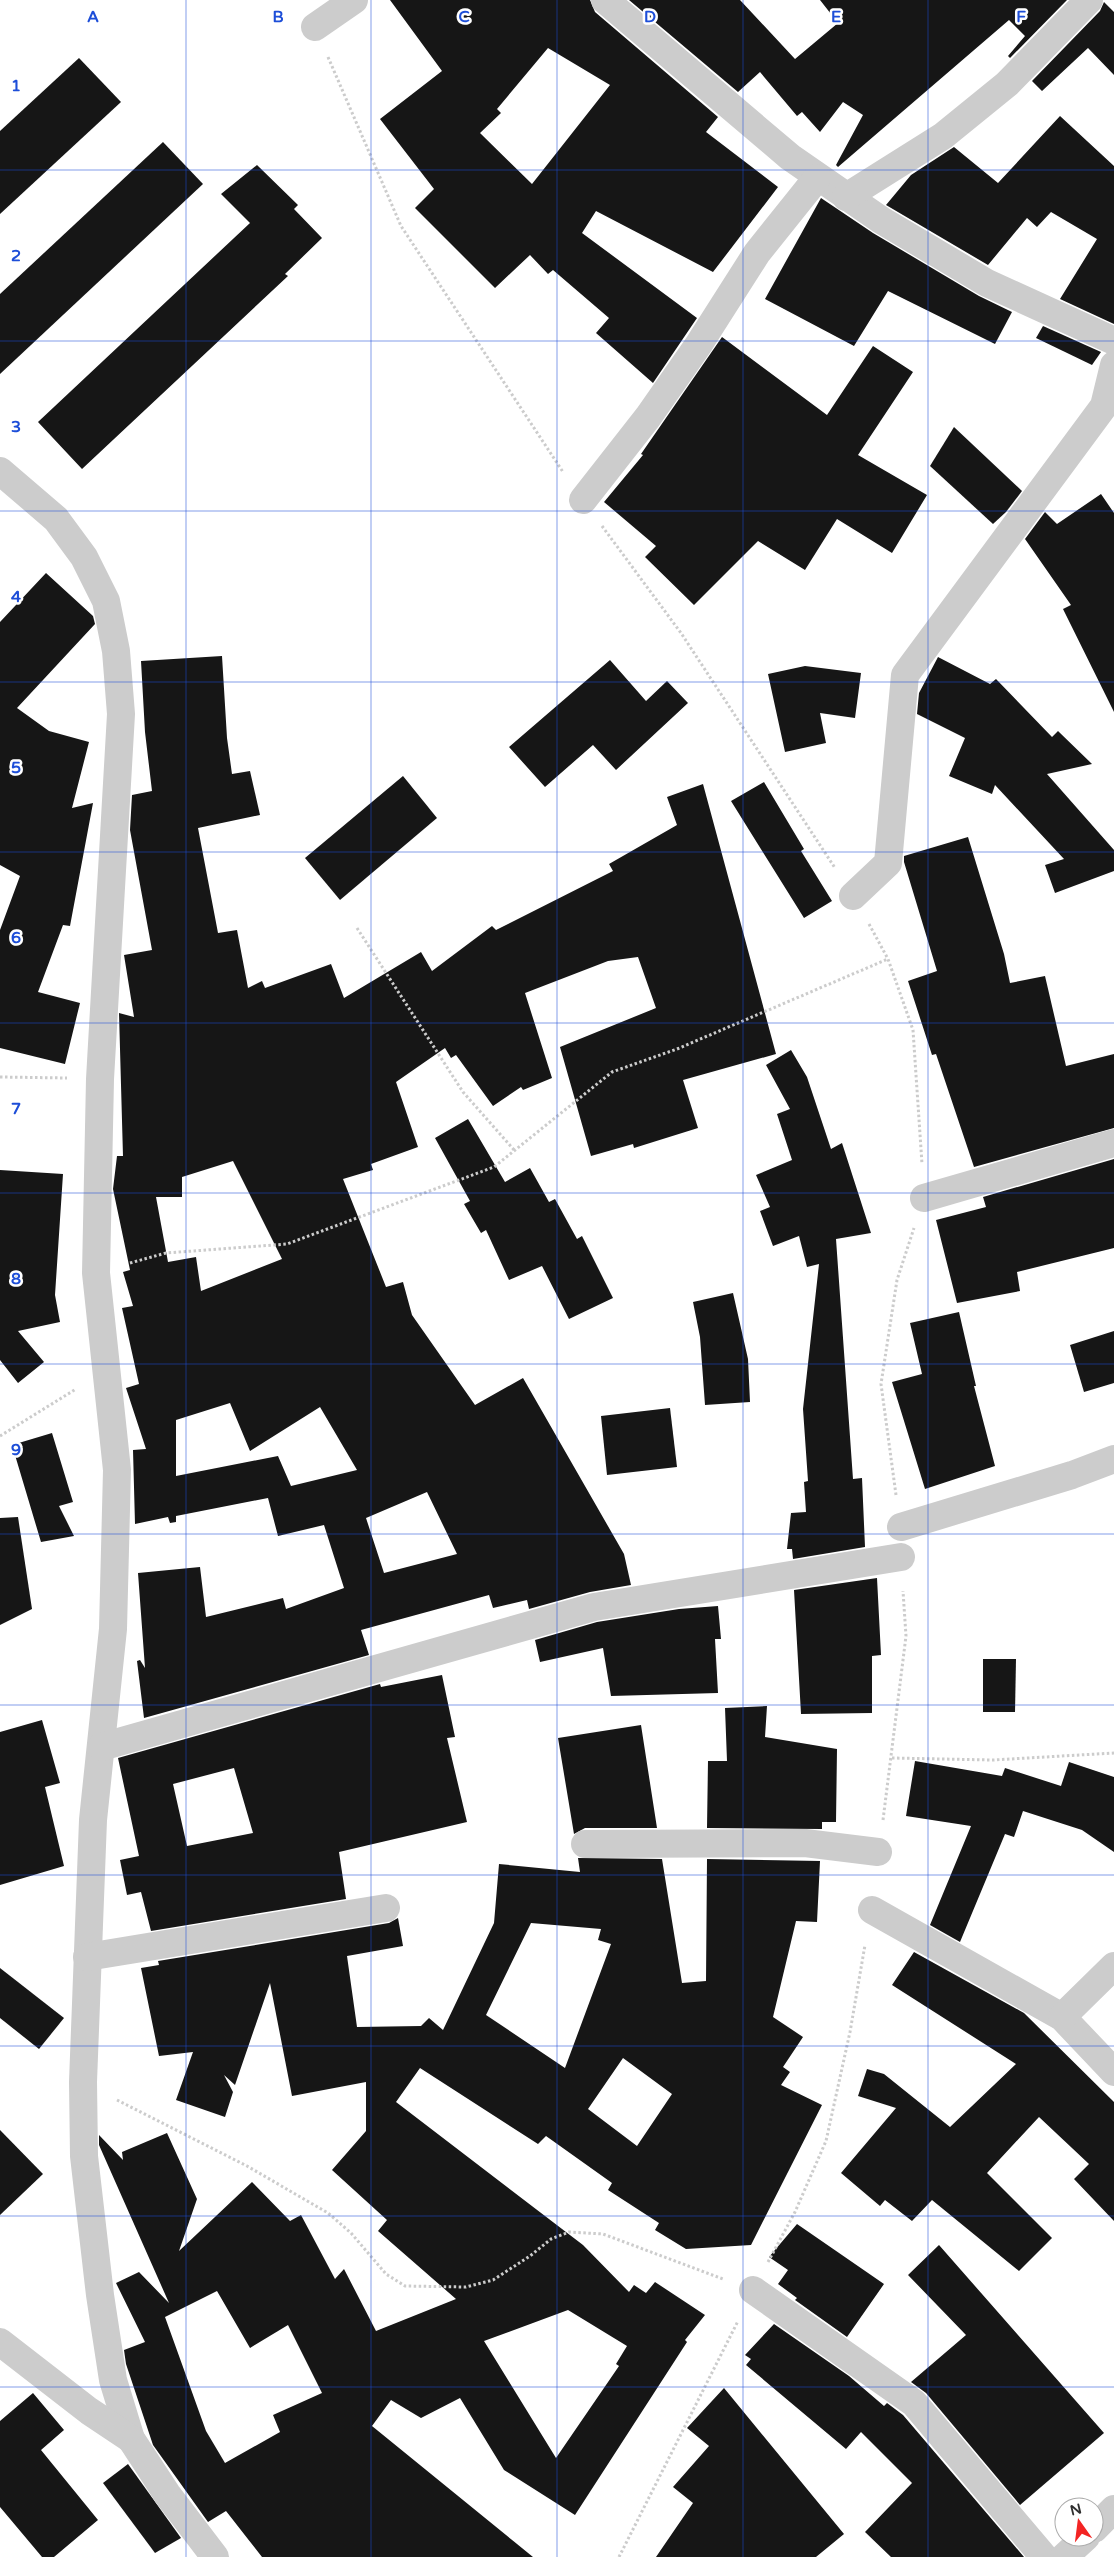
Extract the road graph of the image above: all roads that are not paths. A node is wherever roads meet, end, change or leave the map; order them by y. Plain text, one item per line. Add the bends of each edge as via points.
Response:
1 (354, 0) edge
2 (605, 0) edge
3 (1090, 0) edge
4 (315, 27) road end
5 (817, 178) junction
6 (846, 197) junction
7 (1114, 341) edge
8 (1114, 366) edge
9 (0, 471) edge
10 (583, 500) road end
11 (853, 896) road end
12 (1114, 1143) edge
13 (924, 1198) road end
14 (1114, 1459) edge
15 (901, 1527) road end
16 (901, 1557) road end
17 (101, 1747) junction
18 (585, 1844) dead end
19 (878, 1852) road end
20 (386, 1908) dead end
21 (872, 1910) road end
22 (87, 1957) junction
23 (1114, 1966) edge
24 (1062, 2017) junction
25 (1114, 2072) edge
26 (753, 2290) road end
27 (0, 2342) edge
28 (131, 2439) junction
29 (1114, 2509) edge
30 (1104, 2519) edge
31 (1075, 2547) edge
32 (215, 2557) edge
33 (1044, 2557) edge
34 (1064, 2557) edge

1 - 4 street
2 - 5 street
3 - 6 street via 1007,84 943,136
5 - 6 street
5 - 10 street via 757,253 653,409
6 - 7 street via 987,283
8 - 11 street via 1104,406 906,675 888,863
9 - 17 street via 56,520 84,556 106,601 116,651 121,714 100,1079 96,1273 117,1470 113,1629
12 - 13 street
14 - 15 street
16 - 17 street via 594,1607
17 - 22 street via 93,1820
18 - 19 street via 804,1844
20 - 22 street
21 - 24 street
22 - 28 street via 84,2156 113,2380
23 - 24 street
24 - 25 street
26 - 33 street via 914,2403
27 - 28 street
28 - 32 street via 167,2494
29 - 30 street
31 - 34 street

